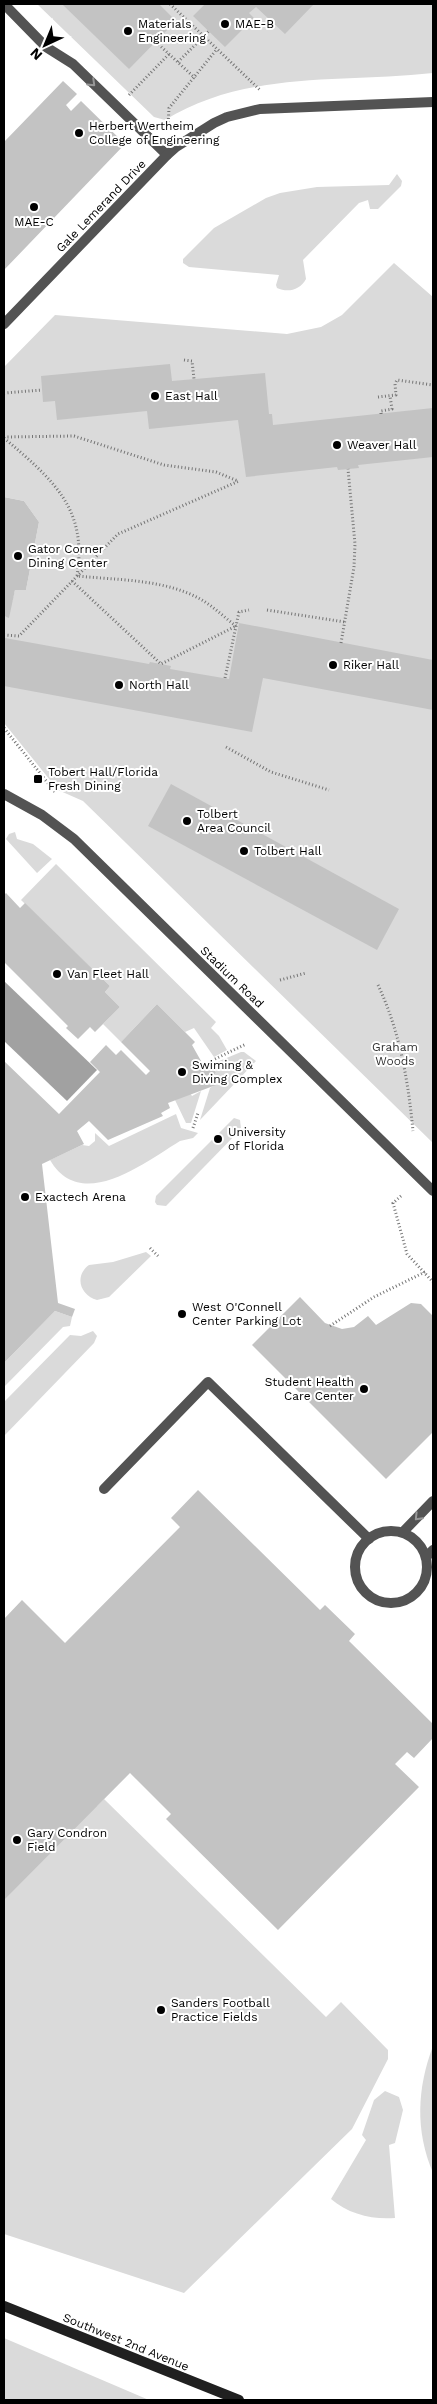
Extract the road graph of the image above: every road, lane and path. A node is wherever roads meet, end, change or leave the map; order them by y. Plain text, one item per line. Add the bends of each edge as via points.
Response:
1 (4, 4) edge
2 (170, 4) edge
3 (209, 31) dead end
4 (203, 36) junction
5 (156, 42) dead end
6 (217, 49) junction
7 (169, 54) junction
8 (178, 62) junction
9 (195, 78) junction
10 (260, 90) dead end
11 (127, 97) dead end
12 (433, 102) edge
13 (168, 126) dead end
14 (167, 156) junction
15 (4, 324) edge
16 (184, 360) dead end
17 (194, 379) dead end
18 (433, 385) edge
19 (42, 390) dead end
20 (4, 393) edge
21 (390, 396) junction
22 (378, 397) dead end
23 (381, 414) dead end
24 (4, 438) edge
25 (348, 469) dead end
26 (77, 576) junction
27 (72, 581) junction
28 (249, 610) dead end
29 (267, 610) dead end
30 (345, 622) junction
31 (236, 626) junction
32 (4, 635) edge
33 (342, 643) dead end
34 (225, 678) dead end
35 (4, 728) edge
36 (226, 747) dead end
37 (329, 790) dead end
38 (55, 792) dead end
39 (4, 794) edge
40 (306, 973) dead end
41 (280, 980) dead end
42 (378, 985) dead end
43 (246, 1044) dead end
44 (215, 1060) dead end
45 (198, 1113) dead end
46 (193, 1128) dead end
47 (413, 1130) dead end
48 (433, 1191) edge
49 (401, 1196) dead end
50 (150, 1248) dead end
51 (158, 1256) dead end
52 (425, 1272) junction
53 (433, 1282) edge
54 (330, 1326) dead end
55 (104, 1489) dead end
56 (433, 1501) edge
57 (402, 1532) junction
58 (369, 1538) junction
59 (430, 1554) edge
60 (4, 2306) edge
61 (239, 2400) edge

1 -> 14 street via 46,46 73,64
2 - 4 path
3 - 4 path
4 - 6 path
4 - 8 path
5 - 7 path
6 - 9 path
6 - 10 path
7 - 8 path
7 - 11 path
8 - 9 path
9 - 13 path via 169,108
12 - 14 street, Gale Lemerand Drive via 260,109 214,123
14 - 15 street, Gale Lemerand Drive
16 - 17 path via 192,360
18 - 21 path via 397,380 396,395
19 - 20 path
21 - 22 path
21 - 23 path via 392,409 380,411
24 - 26 path via 45,476 71,509 79,533
24 - 26 path via 74,436 164,465 216,472 239,481 118,534
25 - 30 path via 356,544
26 - 27 path
26 - 31 path via 156,584 172,589 202,600
27 - 31 path via 161,664
27 - 32 path via 19,636
28 - 31 path via 239,612
29 - 30 path
30 - 33 path
31 - 34 path
35 - 38 path
36 - 37 path via 271,772
39 - 48 street, Stadium Road via 42,815 74,839
40 - 41 path
42 - 47 path via 391,1014 407,1076
43 - 44 path
45 - 46 path
49 - 52 path via 393,1203 407,1254
50 - 51 path
52 - 53 path
52 - 54 path via 374,1297
55 - 58 street via 208,1382
56 -> 57 street
57 - 58 street via 391,1530
57 - 59 street
58 - 59 street via 356,1558 356,1570 366,1592 386,1602 404,1600 419,1591 425,1580
60 - 61 main road, Southwest 2nd Avenue

